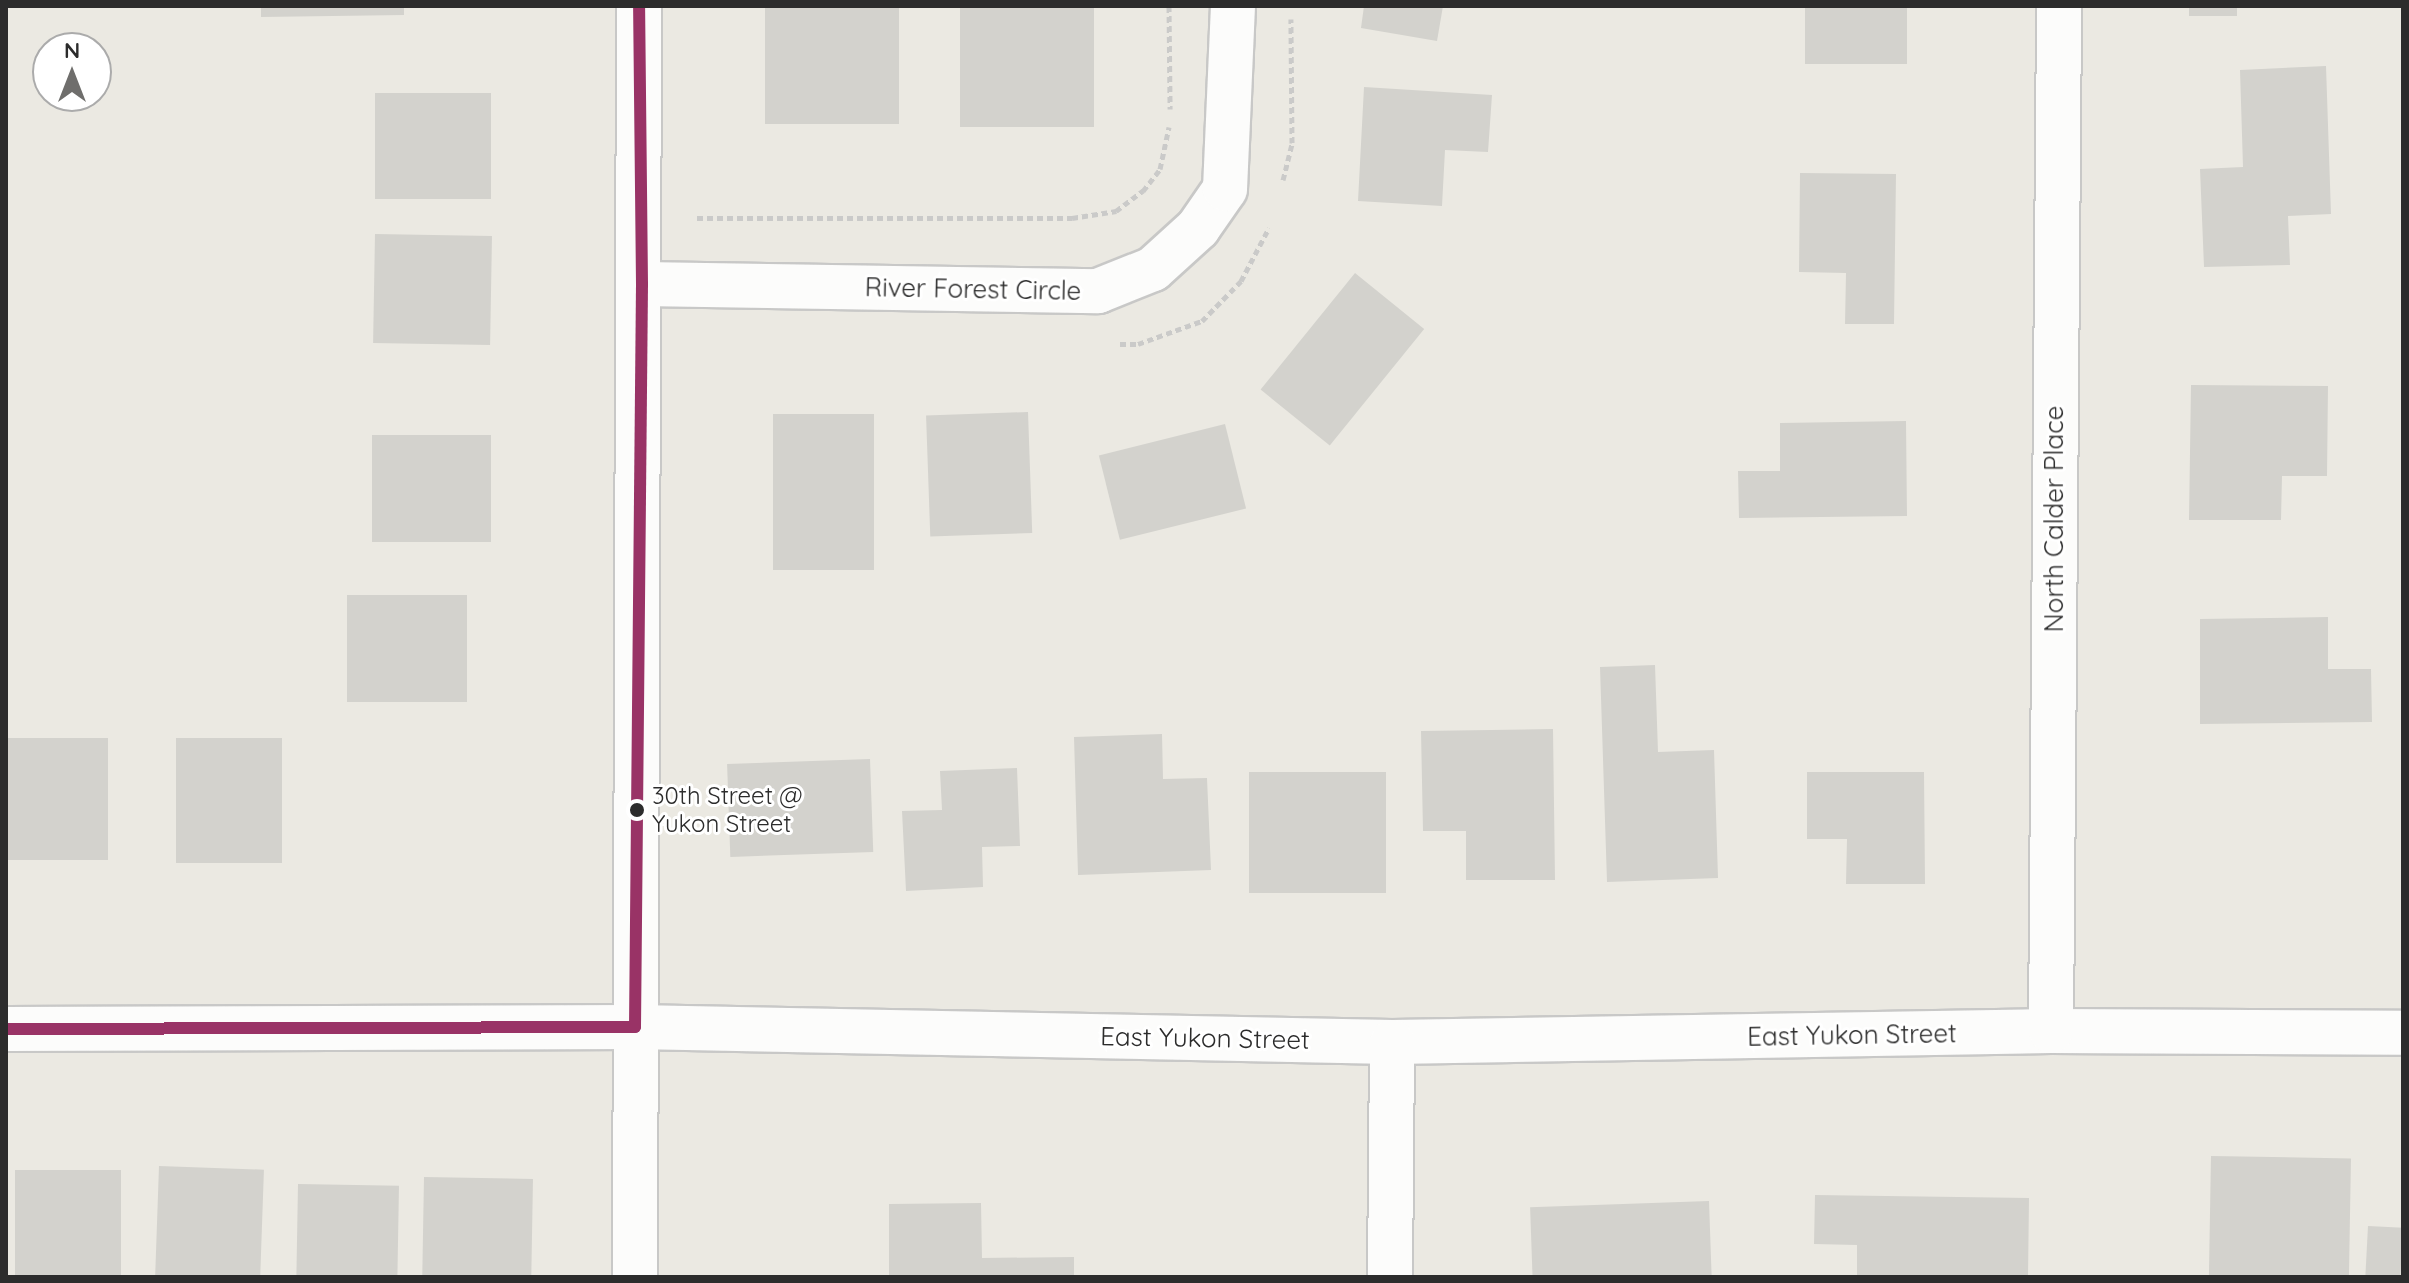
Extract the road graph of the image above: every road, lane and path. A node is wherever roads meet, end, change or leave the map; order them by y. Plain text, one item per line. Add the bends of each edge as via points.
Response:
1 (639, 6) edge
2 (1169, 6) edge
3 (1233, 6) edge
4 (2059, 6) edge
5 (697, 218) dead end
6 (642, 284) junction
7 (635, 1027) junction
8 (6, 1029) edge
9 (2051, 1031) junction
10 (2403, 1033) edge
11 (1392, 1042) junction
12 (635, 1277) edge
13 (1390, 1277) edge

1 - 6 street
2 - 5 path via 1170,125 1160,169 1143,191 1116,211 1072,218
3 - 6 street, River Forest Circle via 1225,189 1198,228 1153,269 1098,291
4 - 9 street, North Calder Place
6 - 7 street
7 - 8 street, East Yukon Street
7 - 11 street, East Yukon Street
7 - 12 street
9 - 10 street, East Yukon Street
9 - 11 street, East Yukon Street
11 - 13 street

